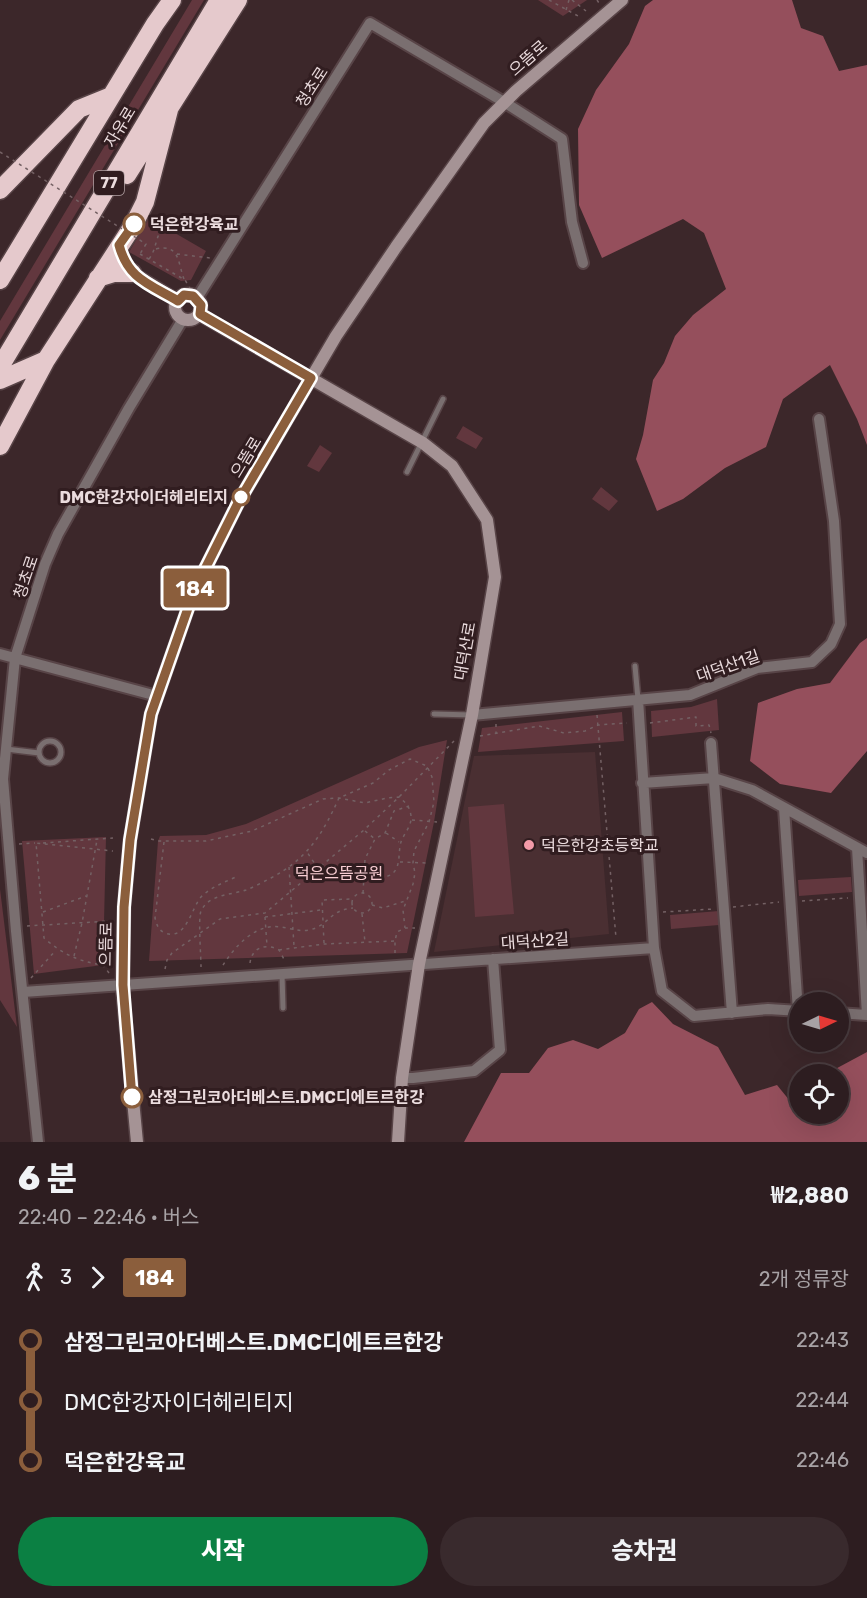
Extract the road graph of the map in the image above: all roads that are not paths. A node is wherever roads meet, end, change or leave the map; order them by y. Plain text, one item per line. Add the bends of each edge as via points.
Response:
1 (170, 0) edge
2 (219, 0) edge
3 (238, 0) edge
4 (622, 0) edge
5 (111, 96) junction
6 (504, 102) junction
7 (169, 110) junction
8 (0, 190) edge
9 (104, 192) junction
10 (119, 245) junction
11 (583, 264) dead end
12 (132, 273) junction
13 (98, 278) junction
14 (0, 280) edge
15 (194, 293) junction
16 (178, 301) junction
17 (200, 314) junction
18 (183, 319) junction
19 (46, 360) junction
20 (0, 367) edge
21 (311, 378) junction
22 (0, 380) edge
23 (443, 399) dead end
24 (819, 419) dead end
25 (423, 443) junction
26 (0, 446) edge
27 (407, 472) dead end
28 (0, 654) edge
29 (15, 658) junction
30 (635, 666) dead end
31 (157, 696) junction
32 (638, 699) junction
33 (434, 714) dead end
34 (472, 715) junction
35 (711, 742) road end
36 (6, 749) junction
37 (39, 753) junction
38 (714, 778) junction
39 (642, 783) junction
40 (784, 808) junction
41 (862, 850) edge
42 (654, 948) junction
43 (493, 959) junction
44 (419, 964) junction
45 (282, 974) junction
46 (123, 985) junction
47 (23, 992) junction
48 (798, 992) edge
49 (283, 1008) dead end
50 (789, 1010) edge
51 (732, 1013) junction
52 (849, 1014) edge
53 (867, 1015) edge
54 (402, 1078) junction
55 (38, 1142) edge
56 (137, 1142) edge
57 (398, 1142) edge

1 - 5 highway, 자유로 / 77
2 - 9 highway, 자유로 / 77
3 - 7 highway
4 - 6 street, 으뜸로
5 - 8 highway via 79,109
5 - 14 highway, 자유로 / 77
6 - 11 street via 562,139 572,222
6 - 15 street, 청초로 via 370,23
6 - 21 street, 으뜸로 via 484,123 396,247
7 - 9 highway via 127,175
7 - 10 highway via 145,202
9 - 20 highway, 자유로 / 77
10 - 12 highway via 123,261
10 - 13 highway
12 - 13 highway
12 - 16 street
13 - 19 highway
15 - 16 street
15 - 17 street via 201,305
16 - 18 street via 177,313
17 - 18 street
17 - 21 street, 대덕산로
18 - 29 street, 청초로 via 58,534
19 - 22 highway
19 - 26 highway
21 - 25 street, 대덕산로
21 - 31 street, 으뜸로 via 239,501 198,581
23 - 25 lane
24 - 32 street, 대덕산1길 via 834,521 840,624 831,644 812,662 757,668 690,695
25 - 27 lane
25 - 34 street, 대덕산로 via 452,466 488,520 495,577
28 - 29 street
29 - 31 street
29 - 36 street, 청초로
30 - 32 lane
31 - 46 street, 으뜸로 via 130,840
32 - 34 street, 대덕산1길
32 - 39 street
33 - 34 lane
34 - 44 street, 대덕산로
35 - 38 street
36 - 37 lane
36 - 47 street, 청초로 via 3,779
37 - 37 lane via 48,763 58,760 61,753 57,744 50,741
38 - 39 street
38 - 40 street via 752,790
38 - 51 street
39 - 42 street
40 - 41 street
40 - 48 street
41 - 53 street via 860,898
42 - 43 street, 대덕산2길
42 - 51 street via 662,992 694,1016
43 - 44 street, 대덕산2길
43 - 54 street via 500,1050 474,1071
44 - 45 street, 대덕산2길
44 - 54 street, 대덕산로
45 - 46 street, 대덕산2길
45 - 49 lane
46 - 47 street
46 - 56 street, 으뜸로
47 - 55 street, 청초로
50 - 51 street
52 - 53 street
54 - 57 street, 대덕산로

